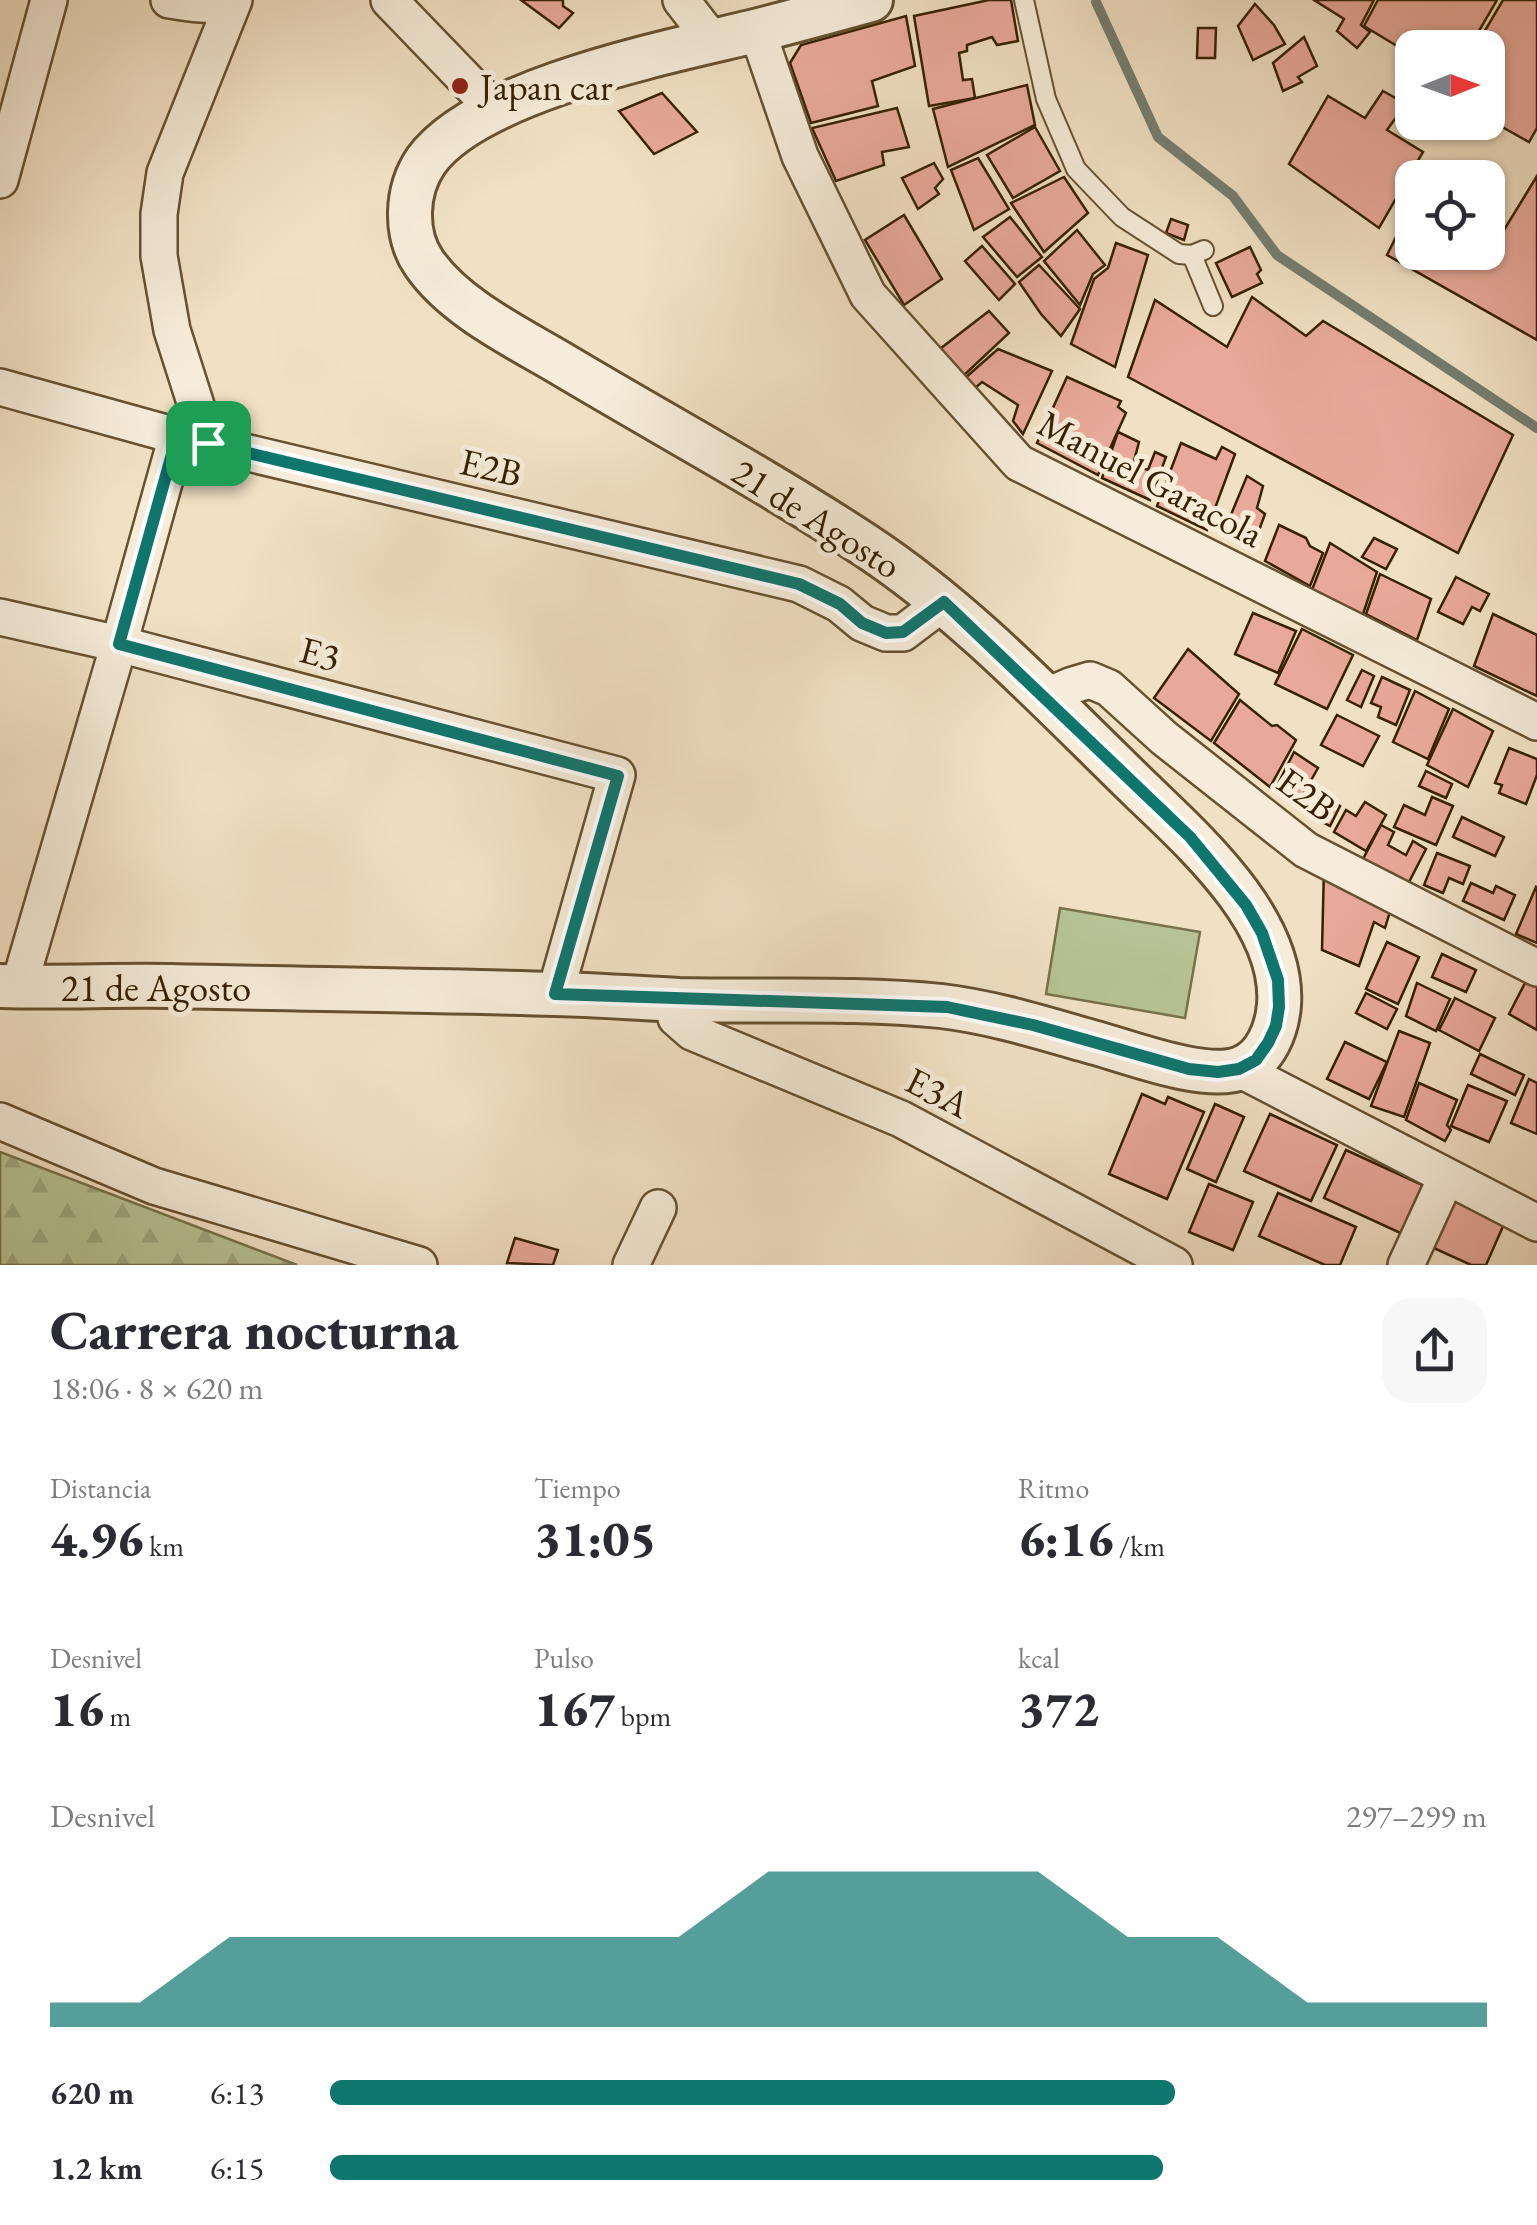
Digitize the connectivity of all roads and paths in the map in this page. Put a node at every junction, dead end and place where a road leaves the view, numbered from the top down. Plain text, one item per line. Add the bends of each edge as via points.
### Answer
1 (49, 0) edge
2 (169, 0) edge
3 (234, 0) edge
4 (389, 0) edge
5 (681, 0) edge
6 (871, 0) edge
7 (1024, 0) edge
8 (758, 30) junction
9 (712, 40) junction
10 (495, 110) junction
11 (0, 180) edge
12 (1213, 306) dead end
13 (0, 388) edge
14 (192, 439) junction
15 (944, 602) junction
16 (0, 617) edge
17 (119, 644) junction
18 (1045, 697) junction
19 (1537, 722) edge
20 (1537, 968) edge
21 (9, 986) edge
22 (555, 994) junction
23 (672, 999) junction
24 (1239, 1069) junction
25 (0, 1121) edge
26 (1446, 1178) junction
27 (658, 1208) dead end
28 (1537, 1224) edge
29 (419, 1265) edge
30 (631, 1265) edge
31 (1174, 1265) edge
32 (1406, 1265) edge

1 - 11 street
2 - 3 street
3 - 14 street via 165,173 159,214 159,256
4 - 10 street
5 - 9 street
6 - 8 street, 21 de Agosto
7 - 12 lane via 1046,100 1076,169 1122,216 1180,254 1198,253
8 - 9 street, 21 de Agosto
8 - 19 street, Manuel Garacola via 800,156 868,295 1018,463
9 - 10 street, 21 de Agosto via 616,65
10 - 15 street, 21 de Agosto via 440,146 417,179 410,222 426,266 488,320 775,488
13 - 14 street, E2B
14 - 15 street, E2B via 799,584 886,633 903,632
14 - 17 street
15 - 18 street, 21 de Agosto
16 - 17 street, E3
17 - 21 street
17 - 22 street, E3 via 618,776
18 - 20 street, E2B via 1090,680 1110,688 1306,850
18 - 24 street, 21 de Agosto via 1190,837 1262,933 1278,980 1276,1026 1256,1060
21 - 22 street, 21 de Agosto
22 - 23 street, 21 de Agosto
23 - 24 street, 21 de Agosto via 947,1007 1189,1069
23 - 31 street, E3A via 676,1018 692,1032 901,1119
24 - 26 street
25 - 29 street via 154,1186
26 - 28 street
26 - 32 street
27 - 30 street

